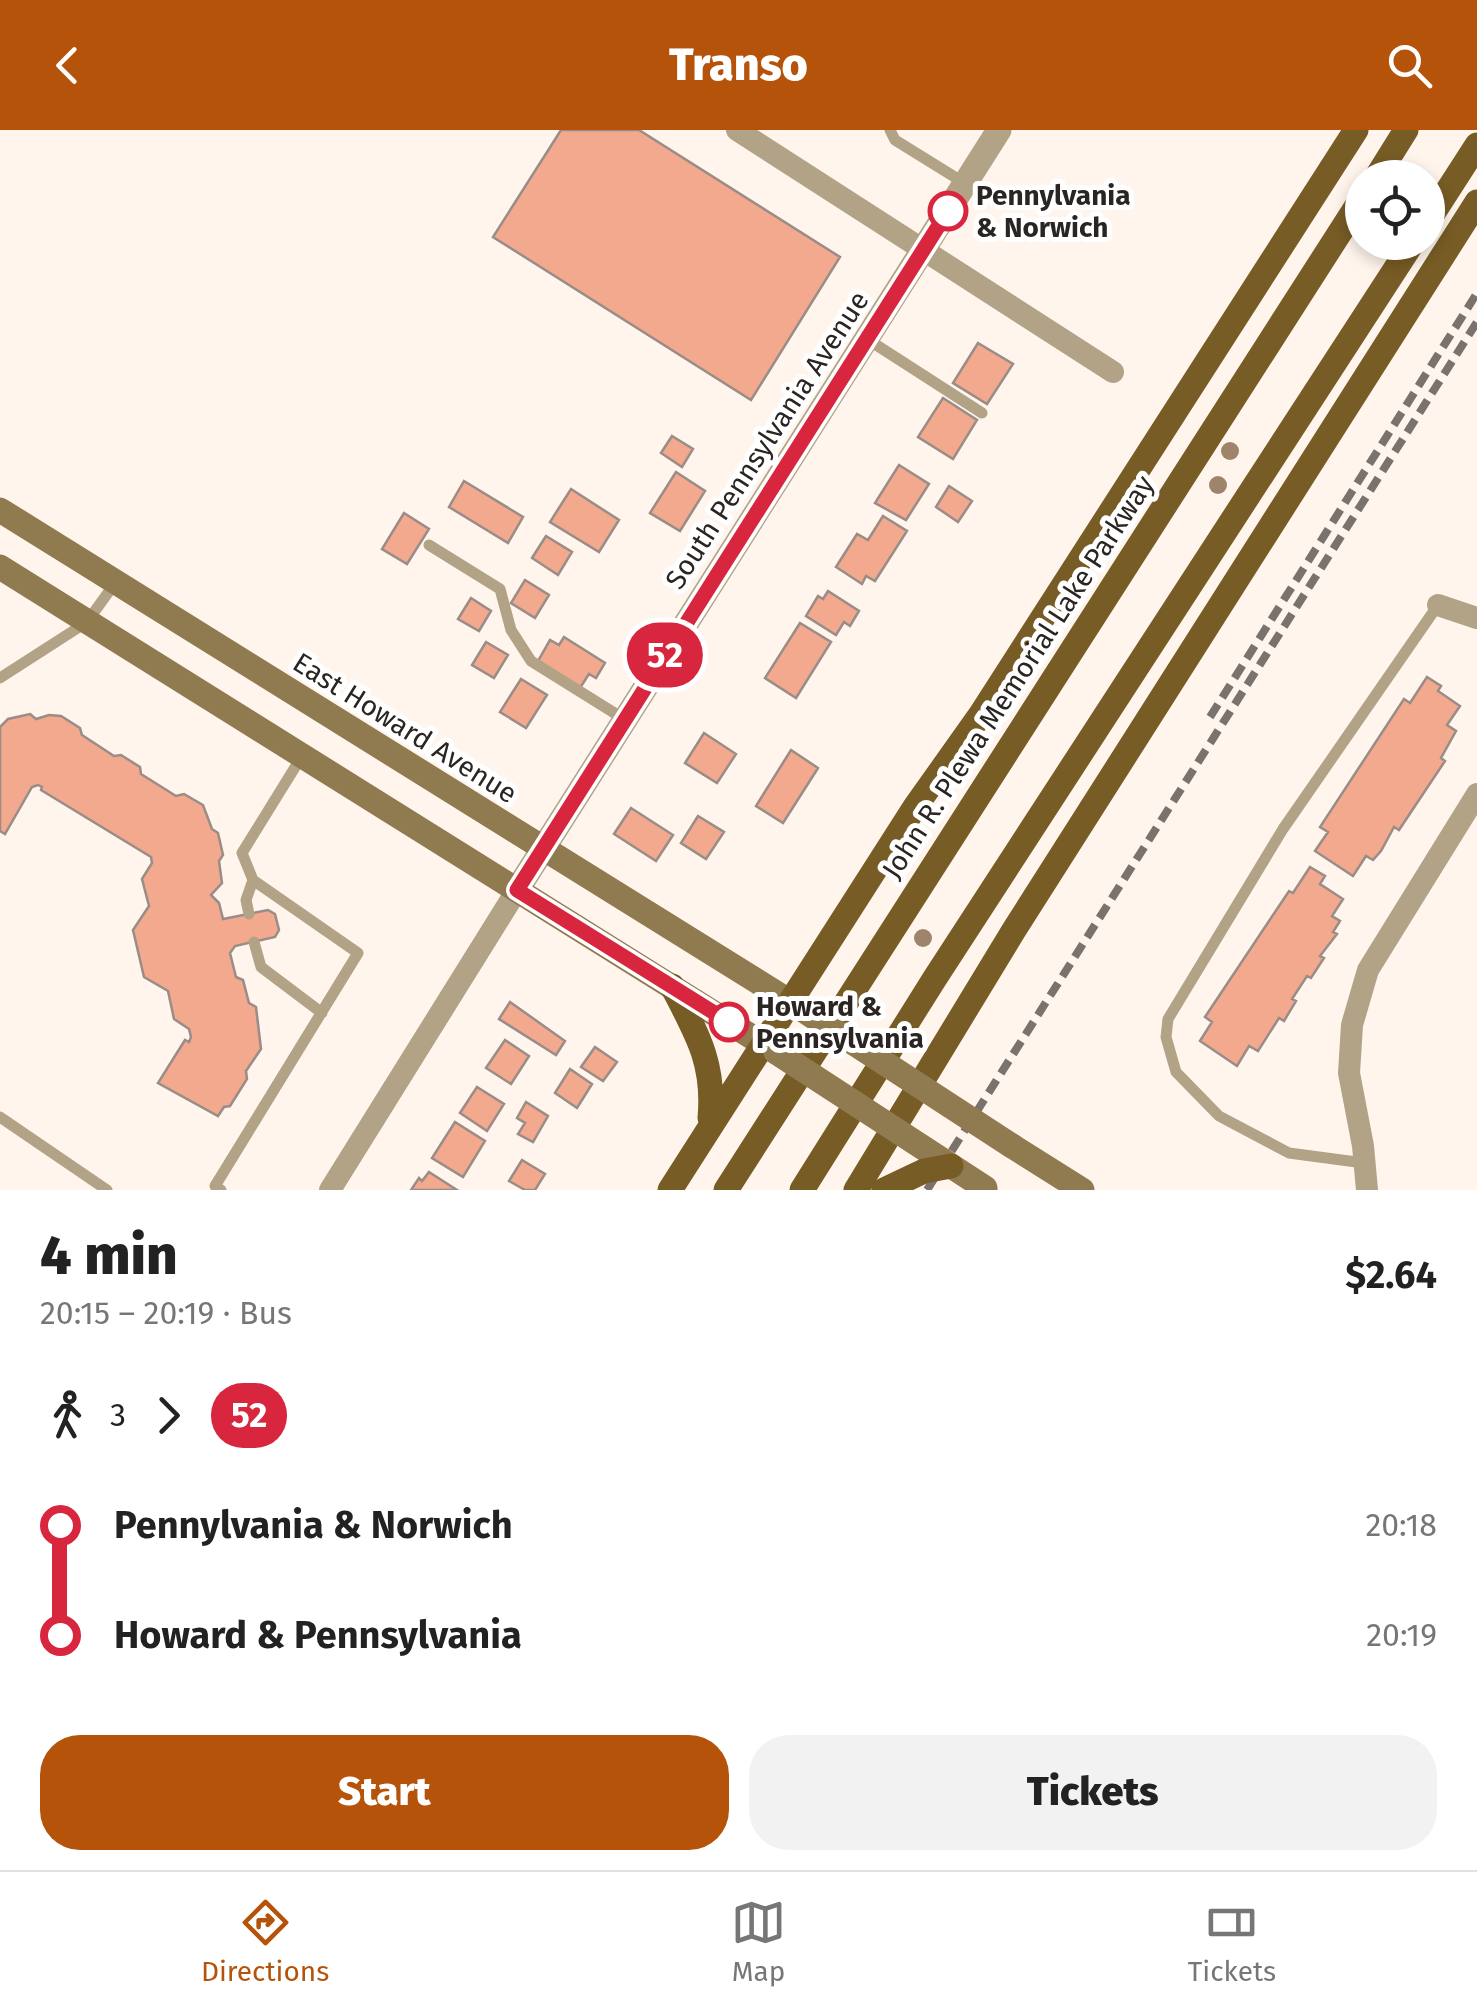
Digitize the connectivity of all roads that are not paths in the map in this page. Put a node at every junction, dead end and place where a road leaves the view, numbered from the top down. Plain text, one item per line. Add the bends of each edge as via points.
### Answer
1 (890, 130) edge
2 (1000, 130) edge
3 (1356, 130) edge
4 (1406, 130) edge
5 (753, 134) edge
6 (1477, 145) edge
7 (1387, 160) edge
8 (966, 184) junction
9 (1445, 195) edge
10 (1477, 202) edge
11 (1345, 225) edge
12 (925, 249) junction
13 (1402, 260) edge
14 (867, 339) junction
15 (1113, 372) dead end
16 (982, 413) dead end
17 (0, 510) edge
18 (430, 545) dead end
19 (0, 567) edge
20 (115, 583) junction
21 (1438, 605) joint
22 (1477, 618) edge
23 (88, 622) junction
24 (0, 678) edge
25 (624, 719) junction
26 (302, 756) junction
27 (1477, 794) edge
28 (543, 849) junction
29 (252, 880) junction
30 (517, 890) junction
31 (248, 914) dead end
32 (254, 942) dead end
33 (672, 986) junction
34 (795, 1005) junction
35 (322, 1013) junction
36 (769, 1048) junction
37 (920, 1085) junction
38 (0, 1117) edge
39 (710, 1125) junction
40 (894, 1128) junction
41 (1365, 1163) junction
42 (952, 1166) junction
43 (216, 1189) edge
44 (987, 1189) edge
45 (107, 1190) edge
46 (330, 1190) edge
47 (670, 1190) edge
48 (726, 1190) edge
49 (802, 1190) edge
50 (856, 1190) edge
51 (884, 1190) edge
52 (1082, 1190) edge
53 (1367, 1190) edge

1 - 8 lane via 895,140
2 - 8 street, South Pennsylvania Avenue
3 - 34 main road via 916,806
4 - 7 main road
5 - 12 street
6 - 9 main road
8 - 12 street, South Pennsylvania Avenue
10 - 37 main road
11 - 48 main road, John R. Plewa Memorial Lake Parkway
12 - 14 street, South Pennsylvania Avenue
12 - 15 street
13 - 49 main road
14 - 16 lane
14 - 25 street, South Pennsylvania Avenue
17 - 20 main road, East Howard Avenue
18 - 25 lane via 500,589 512,630 532,662
19 - 23 main road
20 - 23 lane
20 - 28 main road, East Howard Avenue
21 - 22 street
21 - 41 lane via 1283,829 1168,1019 1176,1072 1219,1116 1289,1153
23 - 24 lane
23 - 26 main road
25 - 28 street, South Pennsylvania Avenue
26 - 29 lane via 242,852
26 - 30 main road
27 - 41 street via 1358,996 1349,1073
28 - 30 street, South Pennsylvania Avenue
28 - 34 main road, East Howard Avenue
29 - 31 lane
29 - 35 lane via 358,953
30 - 33 main road
30 - 46 street, South Pennsylvania Avenue
32 - 35 lane via 260,967
33 - 36 main road
33 - 39 main road via 709,1065
34 - 36 main road
34 - 37 main road, East Howard Avenue, bridge
35 - 43 lane
36 - 39 main road
36 - 40 main road, bridge
37 - 40 main road
37 - 52 main road, East Howard Avenue, bridge
38 - 45 lane
39 - 47 main road
40 - 42 main road, bridge
40 - 50 main road
41 - 53 street
42 - 44 main road, bridge
42 - 51 main road, bridge

